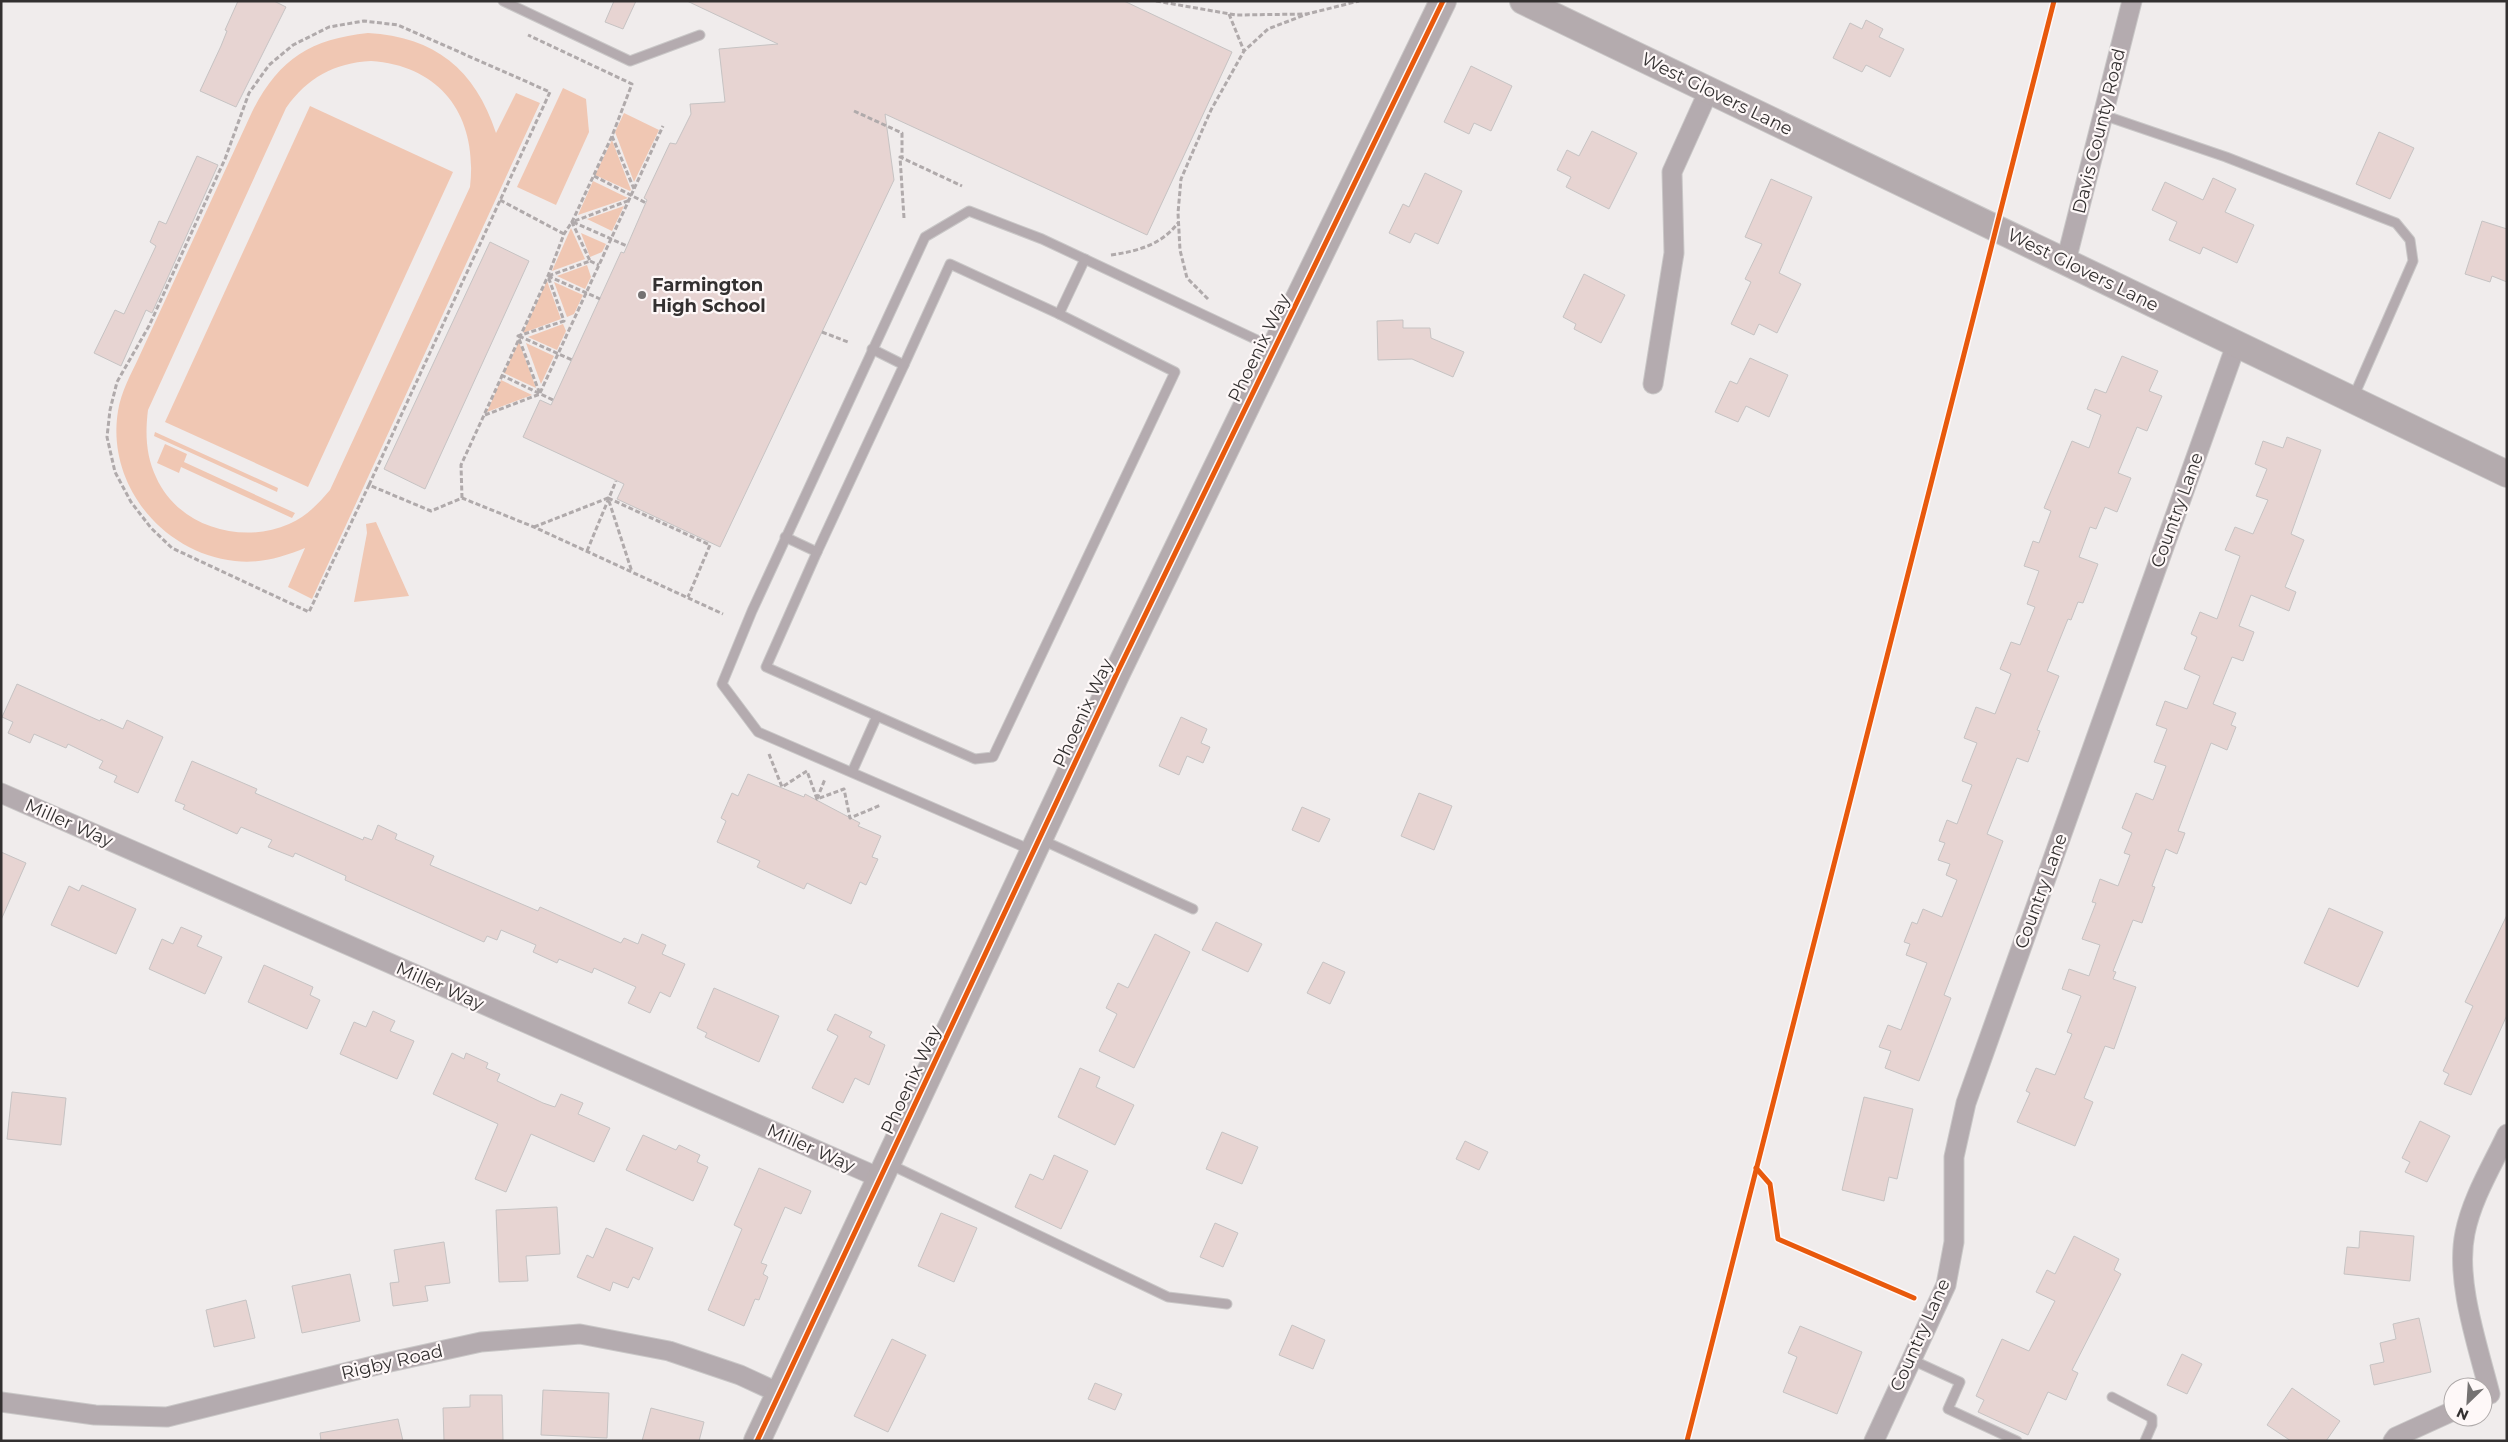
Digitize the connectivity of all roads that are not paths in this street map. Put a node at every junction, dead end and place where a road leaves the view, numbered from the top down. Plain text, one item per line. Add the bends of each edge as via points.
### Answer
1 (503, 1) edge
2 (1443, 1) edge
3 (1523, 1) edge
4 (2132, 1) edge
5 (700, 35) dead end
6 (1709, 90) junction
7 (2103, 115) junction
8 (1085, 259) junction
9 (2066, 261) junction
10 (1059, 314) junction
11 (2236, 345) junction
12 (1274, 349) junction
13 (872, 350) junction
14 (904, 365) junction
15 (1652, 384) dead end
16 (2352, 402) junction
17 (2507, 474) edge
18 (785, 538) junction
19 (818, 552) junction
20 (876, 716) junction
21 (852, 772) junction
22 (1, 794) edge
23 (1036, 845) junction
24 (1193, 909) dead end
25 (2507, 1134) edge
26 (883, 1171) junction
27 (1227, 1304) dead end
28 (1910, 1359) junction
29 (2489, 1377) edge
30 (779, 1393) junction
31 (2112, 1397) dead end
32 (1, 1402) edge
33 (2443, 1416) edge
34 (757, 1441) edge
35 (1874, 1441) edge
36 (2017, 1441) edge
37 (2145, 1441) edge
38 (2393, 1441) edge

1 - 5 lane via 630,61
2 - 12 street, Phoenix Way
3 - 6 street, West Glovers Lane
4 - 7 street, Davis County Road
6 - 9 street, West Glovers Lane
6 - 15 street via 1672,172 1674,253
7 - 9 street, Davis County Road
7 - 16 lane via 2226,157 2396,223 2410,240 2413,261
8 - 10 lane
8 - 12 lane
8 - 13 lane via 969,211 924,237
9 - 11 street, West Glovers Lane
10 - 14 lane via 950,264
10 - 20 lane via 1175,372 993,757 975,758
11 - 16 street, West Glovers Lane
11 - 28 street, Country Lane via 1966,1103 1954,1157 1954,1242 1946,1285
12 - 23 street, Phoenix Way
13 - 14 lane
13 - 18 lane
14 - 19 lane
16 - 17 street, West Glovers Lane
18 - 19 lane
18 - 21 lane via 722,684 758,732
19 - 20 lane via 766,667
20 - 21 lane
21 - 23 lane
22 - 26 street, Miller Way
23 - 24 lane
23 - 26 street, Phoenix Way
25 - 29 street via 2470,1217 2463,1248 2463,1278
26 - 27 lane via 1168,1297
26 - 30 street, Phoenix Way
28 - 35 street, Country Lane
28 - 36 lane via 1960,1382 1948,1408
30 - 32 street, Rigby Road via 740,1374 669,1351 580,1334 481,1342 167,1417 96,1415
30 - 34 street, Phoenix Way
31 - 37 lane via 2152,1418
33 - 38 street

